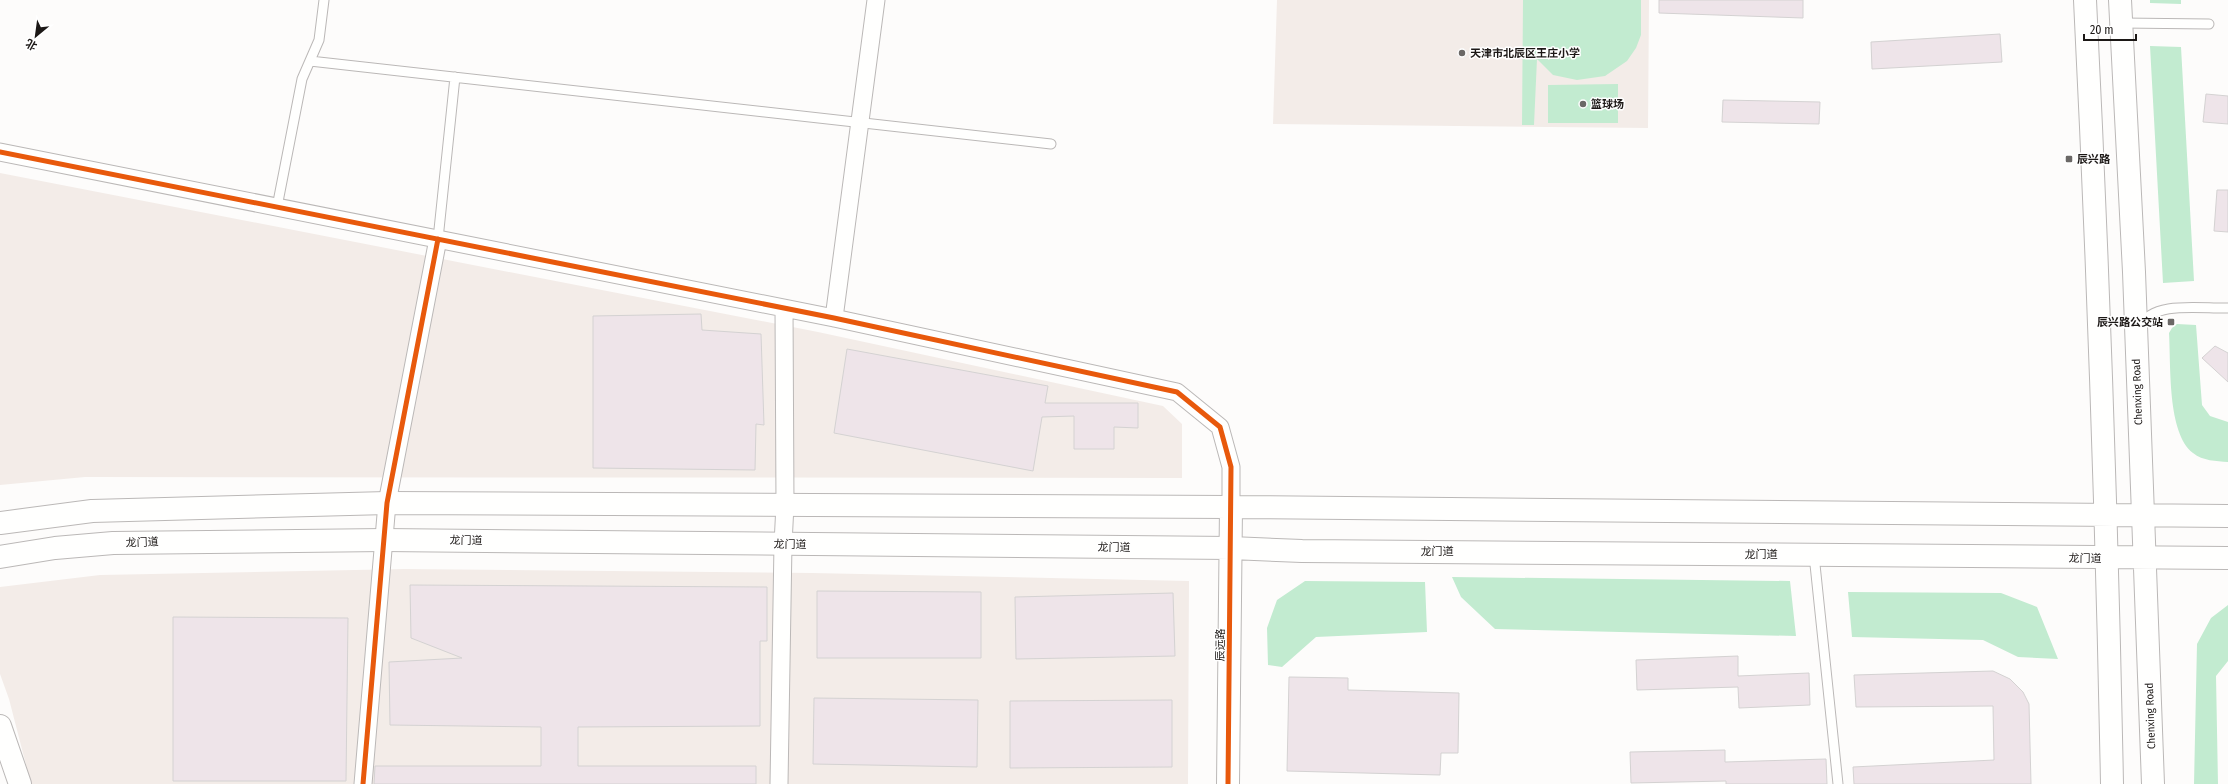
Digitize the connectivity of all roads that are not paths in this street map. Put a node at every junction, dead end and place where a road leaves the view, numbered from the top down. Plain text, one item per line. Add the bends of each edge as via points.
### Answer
1 (324, 0) edge
2 (876, 0) edge
3 (2085, 0) edge
4 (2120, 0) edge
5 (2122, 22) junction
6 (2209, 24) dead end
7 (310, 60) junction
8 (455, 77) junction
9 (860, 122) junction
10 (1051, 144) dead end
11 (0, 152) edge
12 (277, 207) junction
13 (438, 240) junction
14 (784, 308) junction
15 (2228, 308) edge
16 (834, 318) junction
17 (2135, 340) junction
18 (387, 504) junction
19 (785, 505) junction
20 (1231, 507) junction
21 (2106, 515) junction
22 (2142, 516) junction
23 (2228, 516) edge
24 (0, 523) edge
25 (384, 540) junction
26 (782, 544) junction
27 (1231, 548) junction
28 (1814, 554) junction
29 (0, 557) edge
30 (2108, 558) junction
31 (2143, 558) junction
32 (2228, 558) edge
33 (0, 726) edge
34 (20, 784) edge
35 (363, 784) edge
36 (779, 784) edge
37 (1228, 784) edge
38 (1838, 784) edge
39 (2112, 784) edge
40 (2153, 784) edge

1 - 7 lane via 319,40
2 - 9 street
3 - 21 main road via 2099,272
4 - 5 main road, Chenxing Road
5 - 6 lane
5 - 17 main road, Chenxing Road
7 - 8 lane
7 - 12 lane via 302,79
8 - 9 lane
8 - 13 lane
9 - 10 lane
9 - 16 street
11 - 12 street
12 - 13 street
13 - 14 street
13 - 18 street
14 - 16 street
14 - 19 street
15 - 17 lane via 2164,309 2143,321
16 - 20 street via 1177,392 1220,427 1231,467
17 - 22 main road, Chenxing Road
18 - 19 main road
18 - 24 main road via 92,511
18 - 25 street
19 - 20 main road
19 - 26 street
20 - 21 main road
20 - 27 main road, 辰远路
21 - 22 main road
21 - 30 main road
22 - 23 main road
22 - 31 main road, Chenxing Road
25 - 26 main road, 龙门道
25 - 29 main road, 龙门道 via 113,543 55,548
25 - 35 street
26 - 27 main road, 龙门道
26 - 36 street
27 - 28 main road, 龙门道 via 1302,551
27 - 37 main road, 辰远路
28 - 30 main road, 龙门道
28 - 38 lane
30 - 31 main road, 龙门道
30 - 39 main road
31 - 32 main road, 龙门道
31 - 40 main road, Chenxing Road
33 - 34 main road

